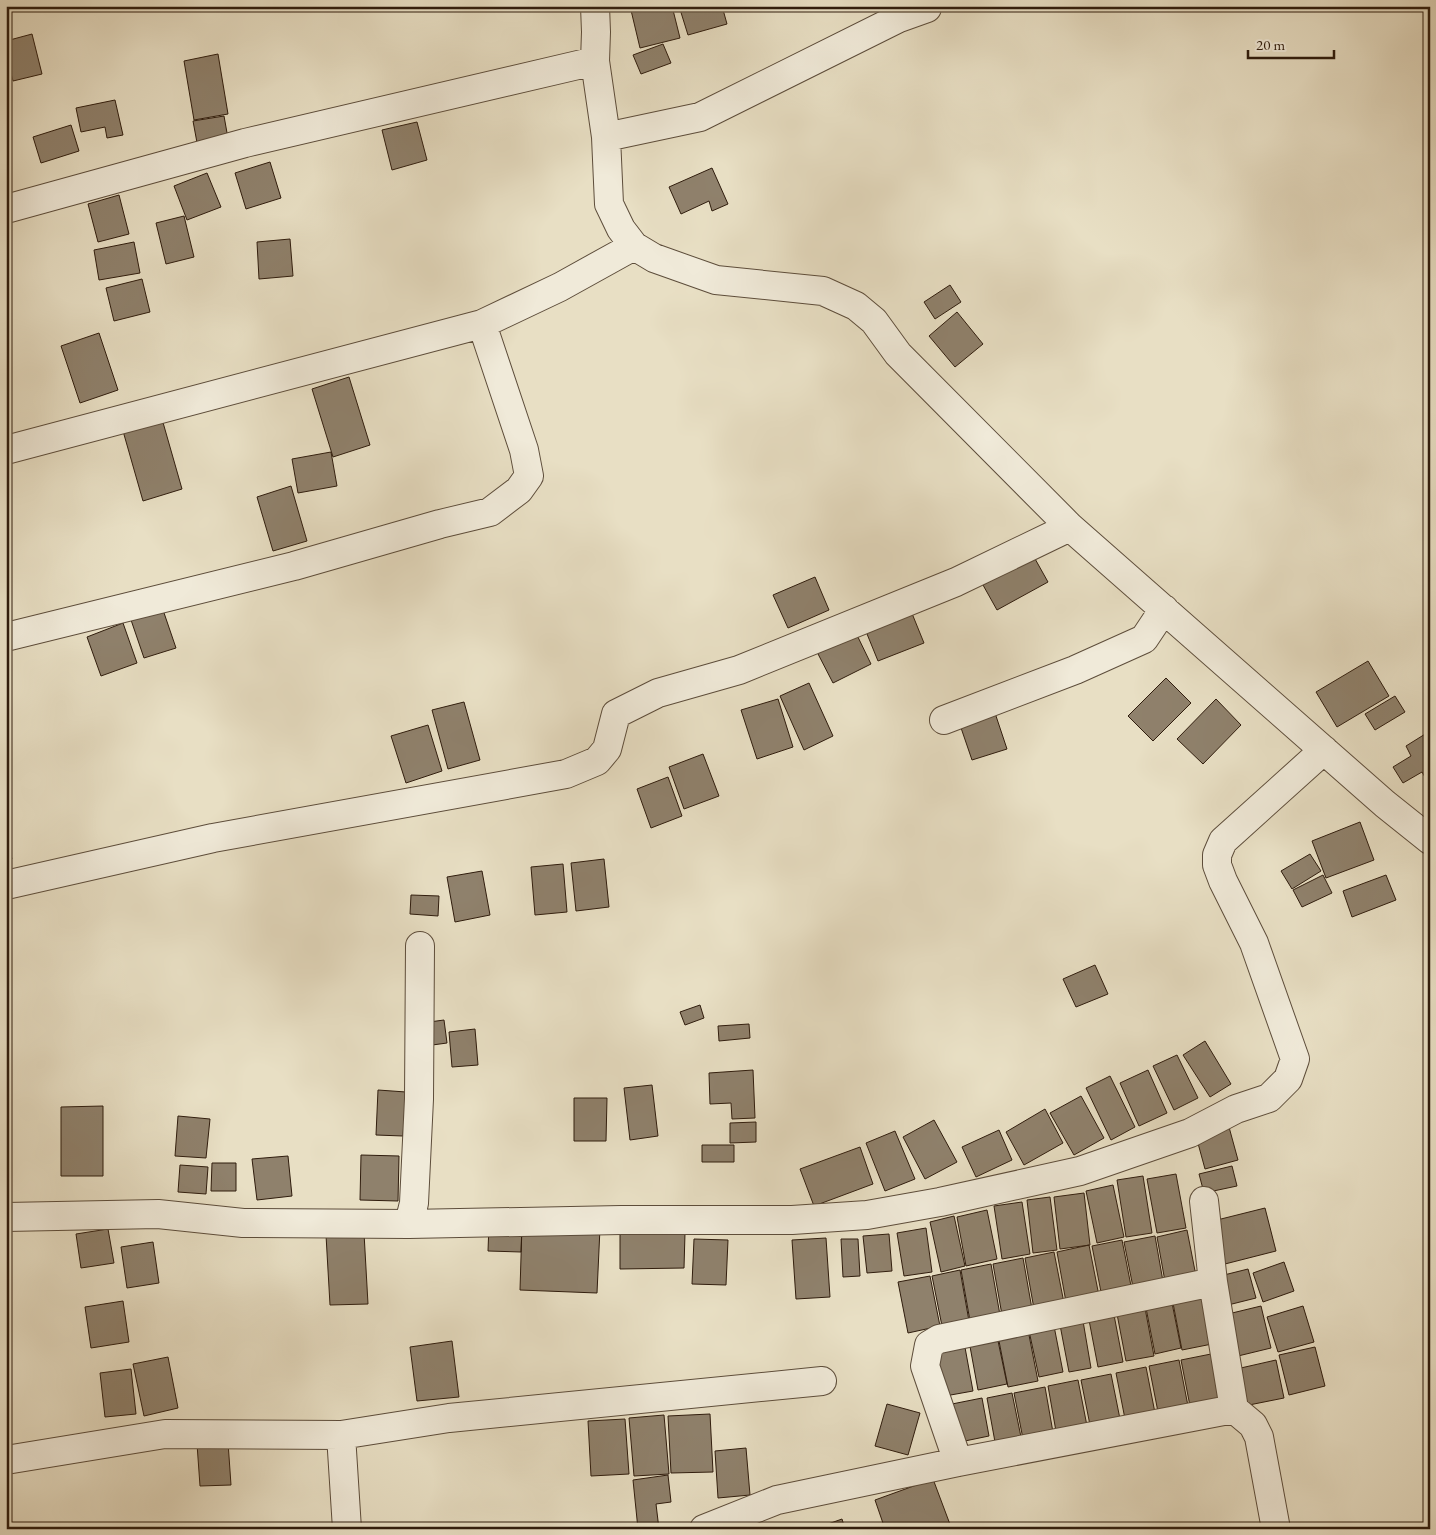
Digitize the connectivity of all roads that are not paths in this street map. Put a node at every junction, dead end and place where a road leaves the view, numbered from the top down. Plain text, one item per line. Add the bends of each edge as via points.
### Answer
1 (595, 6) edge
2 (928, 8) dead end
3 (595, 61) junction
4 (606, 137) junction
5 (6, 209) edge
6 (634, 246) junction
7 (482, 324) junction
8 (6, 450) edge
9 (1070, 526) junction
10 (1164, 609) junction
11 (6, 637) edge
12 (944, 720) dead end
13 (1324, 750) junction
14 (1430, 840) edge
15 (6, 885) edge
16 (420, 946) dead end
17 (1204, 1201) dead end
18 (6, 1217) edge
19 (409, 1224) junction
20 (1213, 1282) junction
21 (822, 1381) dead end
22 (1234, 1409) junction
23 (340, 1435) junction
24 (6, 1460) edge
25 (958, 1462) junction
26 (348, 1529) edge
27 (704, 1529) edge
28 (1276, 1529) edge

1 - 3 street
2 - 4 street via 891,22 700,117
3 - 4 street
3 - 5 street via 245,143
4 - 6 street via 609,204
6 - 7 street via 560,287
6 - 9 street via 654,258 716,280 823,291 856,306 874,321 898,354
7 - 8 street
7 - 11 street via 524,450 529,476 519,490 490,512 294,566
9 - 10 street
9 - 15 street via 956,582 739,670 658,693 636,703 616,714 608,749 597,760 566,774 213,838
10 - 12 street via 1144,640
10 - 13 street
13 - 14 street
13 - 19 street via 1223,841 1217,855 1222,881 1254,943 1294,1059 1288,1078 1269,1098 1236,1109 1190,1133 1080,1171 867,1215 792,1220
16 - 19 street via 420,1099 414,1203
17 - 20 street
18 - 19 street via 158,1214 243,1222
20 - 22 street
20 - 25 street via 939,1340 929,1345 925,1366
21 - 23 street via 449,1418
22 - 25 street
22 - 28 street via 1253,1426 1259,1437
23 - 24 street via 165,1434
23 - 26 street
25 - 27 street via 777,1500

